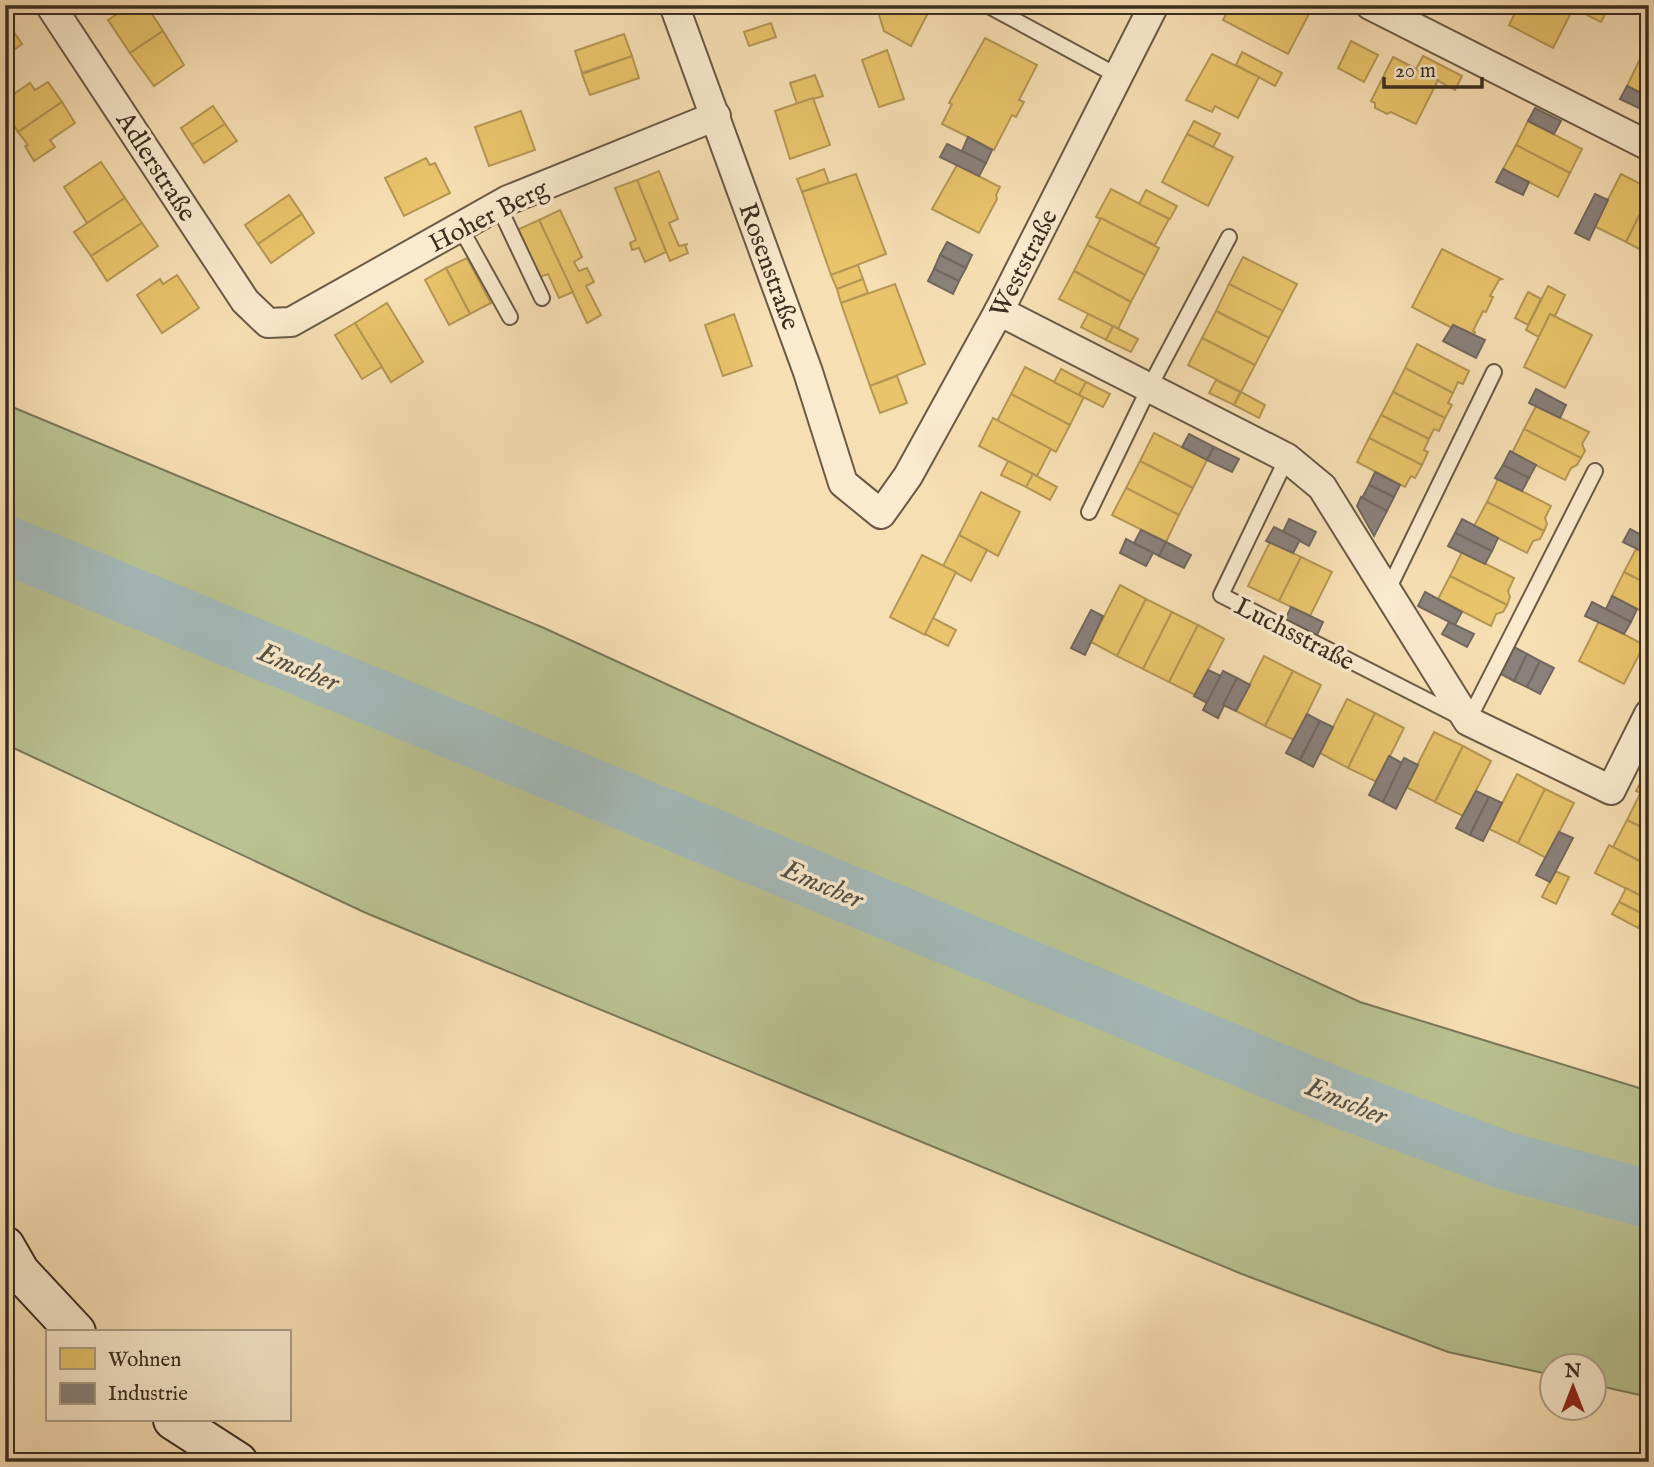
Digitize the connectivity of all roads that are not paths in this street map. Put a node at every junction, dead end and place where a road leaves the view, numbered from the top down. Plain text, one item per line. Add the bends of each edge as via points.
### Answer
1 (50, 5) edge
2 (674, 5) edge
3 (987, 5) edge
4 (1154, 5) edge
5 (1370, 5) edge
6 (1118, 76) junction
7 (716, 116) junction
8 (1649, 146) edge
9 (498, 205) junction
10 (460, 227) junction
11 (1229, 237) dead end
12 (542, 298) dead end
13 (999, 311) junction
14 (510, 317) dead end
15 (268, 323) joint
16 (1494, 372) dead end
17 (1149, 388) junction
18 (1287, 458) junction
19 (1595, 471) dead end
20 (1089, 512) dead end
21 (881, 514) joint
22 (1386, 594) junction
23 (1649, 714) edge
24 (1468, 721) junction
25 (5, 1246) edge
26 (74, 1330) edge
27 (176, 1422) edge
28 (238, 1462) edge

1 - 15 street, Adlerstraße via 245,301
2 - 7 street, Rosenstraße
3 - 6 lane
4 - 6 street, Weststraße
5 - 8 street
6 - 13 street, Weststraße
7 - 9 street, Hoher Berg
7 - 21 street, Rosenstraße via 843,483
9 - 10 street, Hoher Berg
9 - 12 lane
10 - 14 lane
10 - 15 street, Hoher Berg via 291,322
11 - 17 lane
13 - 17 street
13 - 21 street, Weststraße via 908,476
16 - 22 lane
17 - 18 street
17 - 20 lane
18 - 22 street via 1322,487
18 - 24 lane, Luchsstraße via 1221,595
19 - 24 lane
22 - 24 street
23 - 24 street, Luchsstraße via 1611,790
25 - 26 street via 20,1272
27 - 28 street

